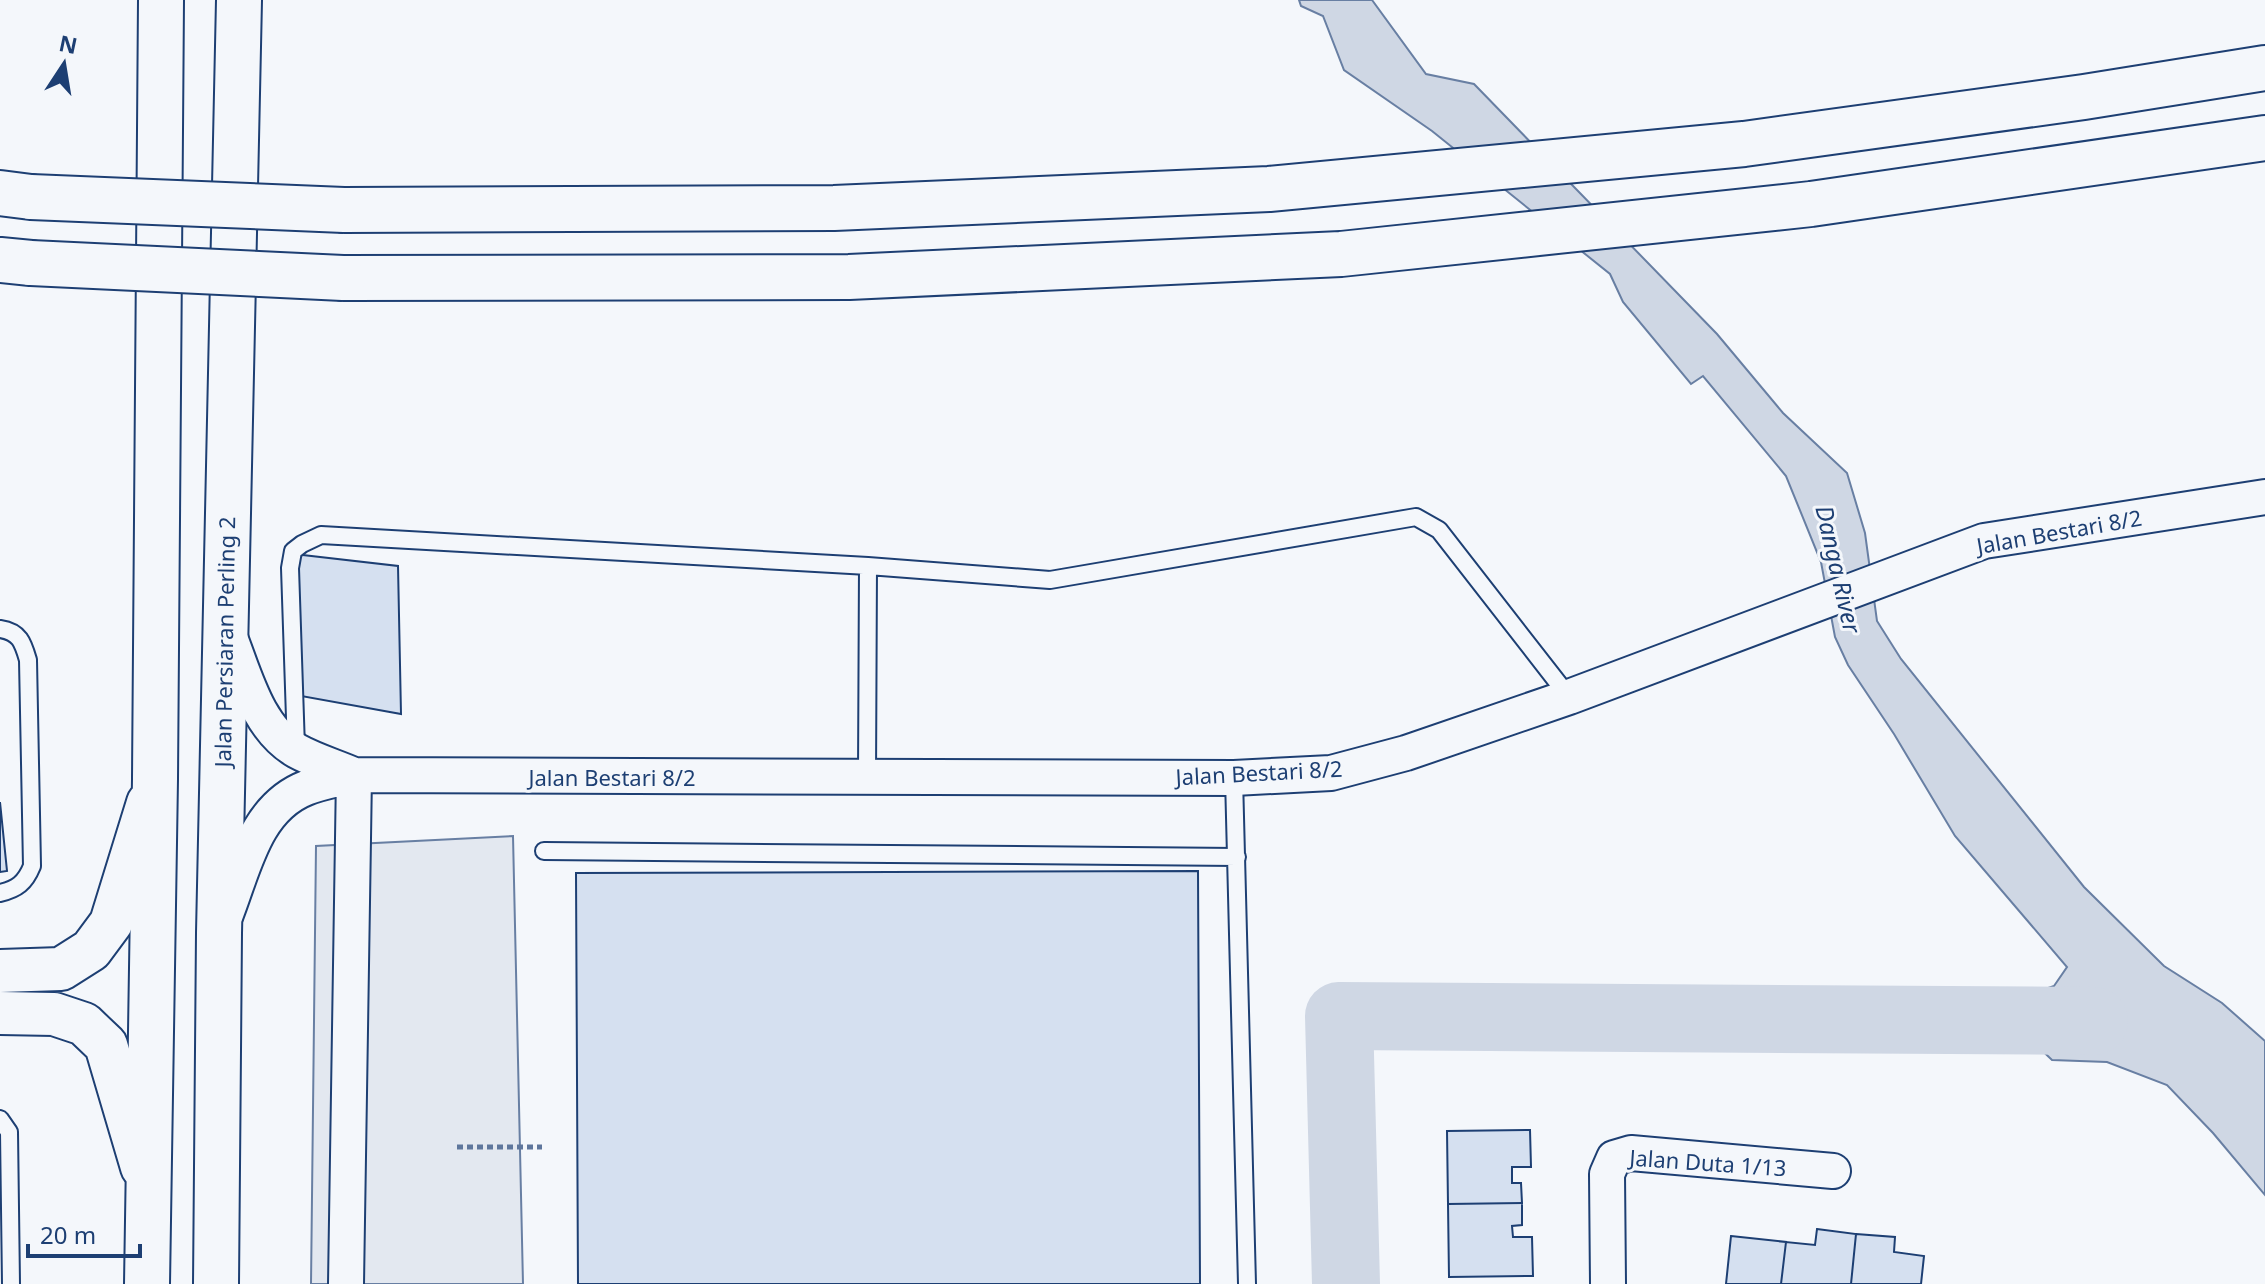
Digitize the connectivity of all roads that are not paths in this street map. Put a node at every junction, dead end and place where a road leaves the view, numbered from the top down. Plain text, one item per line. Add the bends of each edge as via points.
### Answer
1 (161, 0) edge
2 (239, 0) edge
3 (2265, 68) edge
4 (2265, 138) edge
5 (16, 195) edge
6 (15, 261) edge
7 (2265, 497) edge
8 (868, 566) junction
9 (225, 625) junction
10 (0, 629) edge
11 (1569, 697) junction
12 (296, 750) junction
13 (354, 775) junction
14 (867, 777) junction
15 (1234, 778) junction
16 (155, 779) junction
17 (544, 851) dead end
18 (1237, 857) junction
19 (0, 893) edge
20 (219, 933) junction
21 (0, 971) edge
22 (0, 1013) edge
23 (0, 1119) edge
24 (1833, 1171) dead end
25 (148, 1192) junction
26 (11, 1284) edge
27 (147, 1284) edge
28 (216, 1284) edge
29 (346, 1284) edge
30 (1247, 1284) edge
31 (1608, 1284) edge

1 - 16 main road
2 - 9 main road, Jalan Persiaran Perling 2
3 - 5 main road, bridge via 1744,144 1269,189 834,208 344,210
4 - 6 main road, bridge via 1811,204 1341,254 849,277 343,278
7 - 11 street, Jalan Bestari 8/2 via 1984,541
8 - 11 lane via 1050,580 1416,517 1439,530
8 - 12 lane via 321,535 293,551 290,568
8 - 14 lane
9 - 12 street, Jalan Bestari 8/2 via 264,719
9 - 20 main road, Jalan Persiaran Perling 2
10 - 19 lane via 12,630 22,640 28,660 32,866 15,889
11 - 15 street, Jalan Bestari 8/2 via 1331,773
12 - 13 street, Jalan Bestari 8/2
13 - 14 street, Jalan Bestari 8/2
13 - 20 street, Jalan Bestari 8/2 via 306,788 263,821
13 - 29 street
14 - 15 street, Jalan Bestari 8/2
15 - 18 lane
16 - 21 street via 111,923 91,950 61,969
16 - 25 main road
17 - 18 lane
18 - 30 lane
20 - 28 main road, Jalan Persiaran Perling 2
22 - 25 street via 54,1014 84,1024 106,1045
23 - 26 lane via 9,1132
24 - 31 street, Jalan Duta 1/13 via 1642,1153 1614,1158 1607,1174
25 - 27 main road

